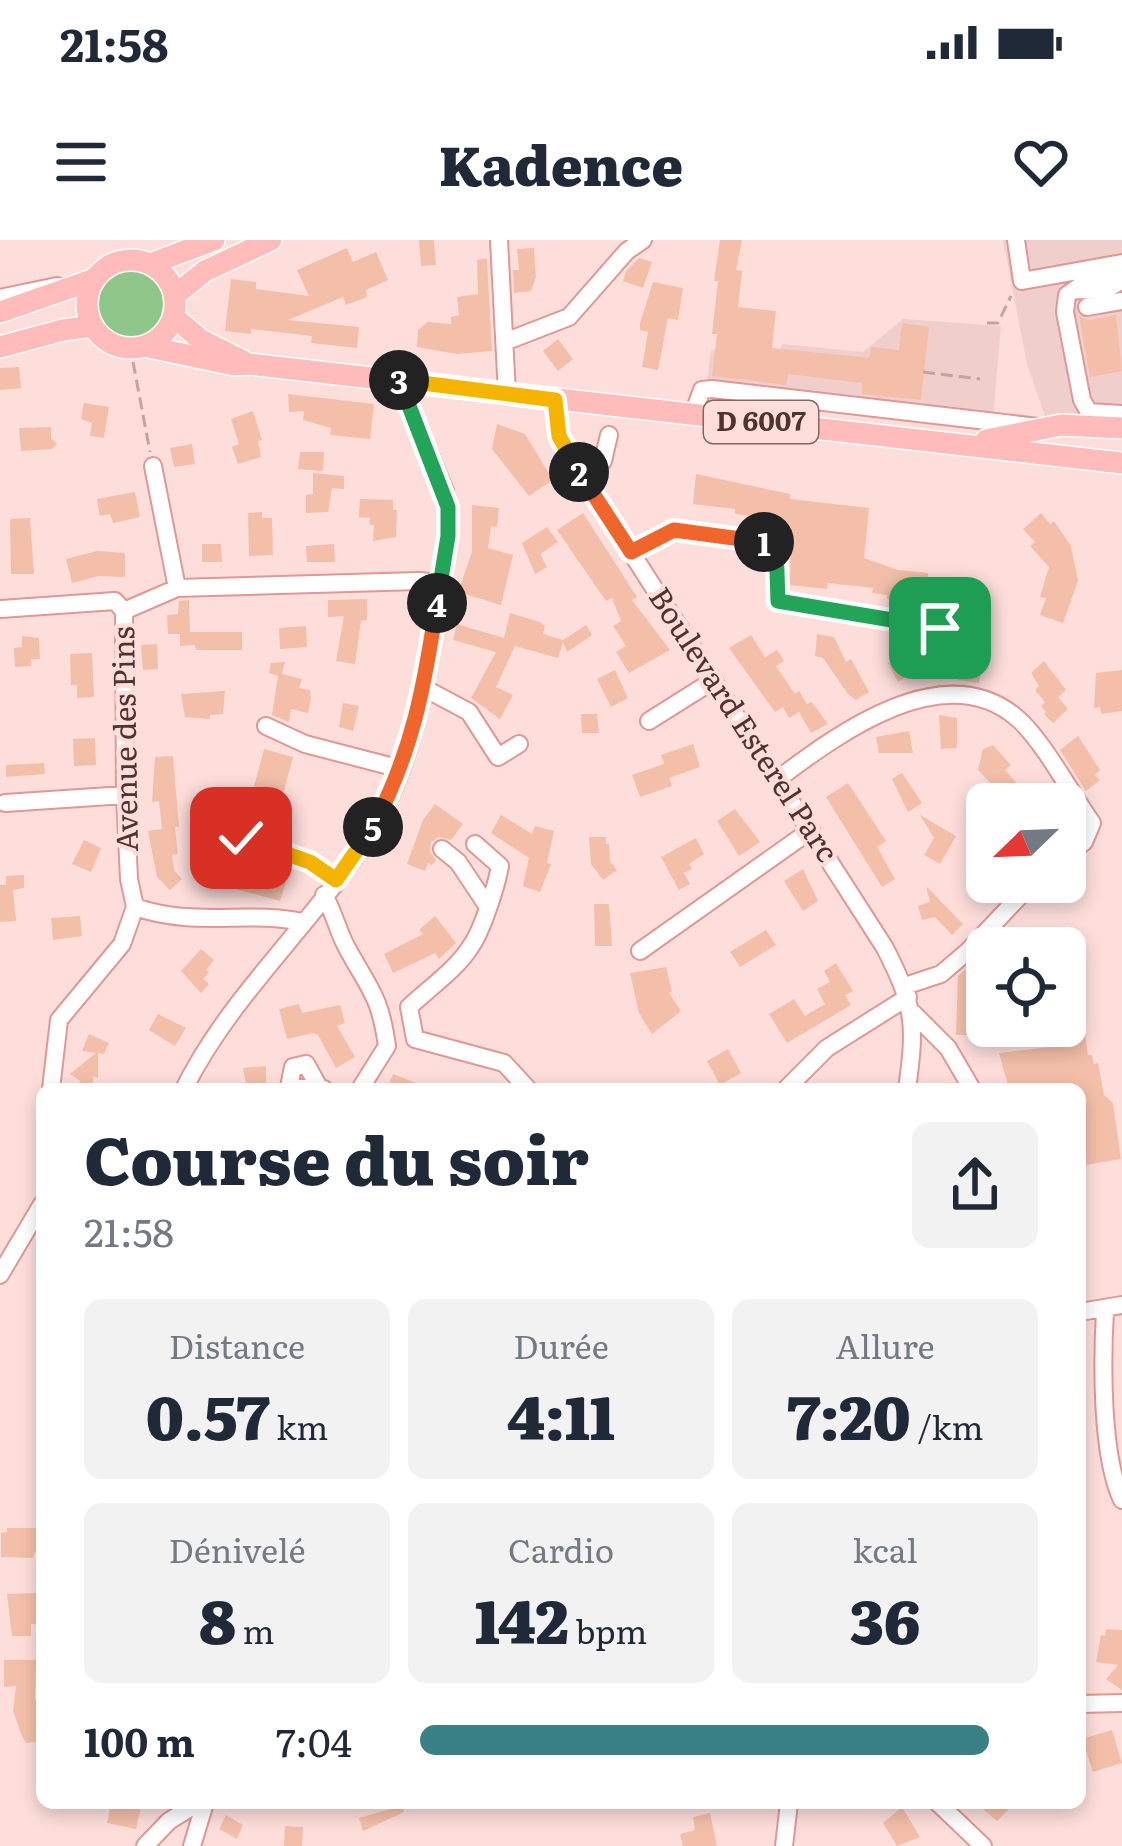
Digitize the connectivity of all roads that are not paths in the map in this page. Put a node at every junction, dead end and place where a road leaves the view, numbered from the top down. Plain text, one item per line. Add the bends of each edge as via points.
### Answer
1 (214, 240) edge
2 (271, 240) edge
3 (499, 240) edge
4 (643, 240) edge
5 (1022, 241) edge
6 (1122, 263) edge
7 (150, 264) junction
8 (1122, 277) edge
9 (94, 279) junction
10 (70, 284) junction
11 (0, 298) edge
12 (1122, 301) edge
13 (174, 306) junction
14 (1087, 307) dead end
15 (0, 312) edge
16 (93, 326) junction
17 (507, 341) junction
18 (0, 347) edge
19 (137, 347) junction
20 (249, 364) junction
21 (399, 380) junction
22 (507, 394) junction
23 (555, 400) junction
24 (692, 414) junction
25 (1122, 414) edge
26 (1044, 428) junction
27 (1122, 428) edge
28 (609, 435) dead end
29 (967, 443) junction
30 (1122, 463) edge
31 (152, 466) road end
32 (584, 481) junction
33 (631, 552) junction
34 (440, 584) junction
35 (177, 588) junction
36 (1, 609) edge
37 (124, 610) junction
38 (940, 628) dead end
39 (714, 680) junction
40 (424, 688) junction
41 (650, 721) dead end
42 (266, 726) dead end
43 (519, 744) dead end
44 (401, 769) junction
45 (778, 779) junction
46 (1064, 783) edge
47 (125, 795) junction
48 (5, 803) dead end
49 (811, 830) junction
50 (241, 838) dead end
51 (475, 844) dead end
52 (442, 849) dead end
53 (336, 880) junction
54 (324, 895) junction
55 (1014, 903) edge
56 (486, 904) junction
57 (135, 907) junction
58 (302, 922) junction
59 (640, 951) dead end
60 (908, 999) junction
61 (381, 1004) junction
62 (410, 1007) junction
63 (416, 1039) junction
64 (387, 1046) junction
65 (52, 1083) edge
66 (187, 1083) edge
67 (364, 1083) edge
68 (522, 1083) edge
69 (792, 1083) edge
70 (908, 1083) edge
71 (968, 1083) edge
72 (36, 1214) edge
73 (0, 1275) edge
74 (1113, 1308) edge
75 (1122, 1325) edge
76 (1122, 1500) edge
77 (1122, 1703) edge
78 (1086, 1704) edge
79 (191, 1809) edge
80 (201, 1809) edge
81 (788, 1809) edge
82 (944, 1809) edge
83 (145, 1846) edge
84 (192, 1846) edge
85 (784, 1846) edge
86 (983, 1846) edge

1 - 7 main road
2 - 13 main road via 205,271
3 - 17 street
4 - 17 street via 569,317
5 - 6 street via 1022,280
7 - 9 main road via 115,262
7 - 13 main road via 163,274
8 - 25 street via 1084,283 1067,296 1065,312 1082,400 1089,412
9 - 10 main road
9 - 16 main road via 87,302
10 - 11 street
10 - 15 main road
12 - 14 street
13 - 19 main road via 167,329
13 - 20 main road, D 6007 via 201,340
16 - 18 main road
16 - 19 main road via 108,342
17 - 22 street
19 - 20 main road, D 6007
20 - 21 main road, D 6007
21 - 22 main road, D 6007
21 - 34 street via 445,490
22 - 23 main road, D 6007
23 - 24 main road, D 6007
23 - 32 street, Boulevard Esterel Parc via 559,436
24 - 26 street via 698,394 712,389
24 - 29 main road, D 6007
26 - 27 main road, D 6007
26 - 29 main road, D 6007
28 - 32 street via 603,461
29 - 30 main road, D 6007
31 - 35 street
32 - 33 street, Boulevard Esterel Parc
33 - 38 street via 674,530 776,543 778,601
33 - 39 street, Boulevard Esterel Parc
34 - 35 street, Avenue des Pins
34 - 40 street
35 - 37 street, Avenue des Pins
36 - 37 street via 116,601
37 - 47 street, Avenue des Pins
39 - 41 street
39 - 45 street, Boulevard Esterel Parc
40 - 43 street via 469,712 498,757
40 - 44 street
42 - 44 street
44 - 53 street via 373,829
45 - 46 street via 911,700 963,692 1021,721
45 - 49 street, Boulevard Esterel Parc
47 - 48 street
47 - 57 street, Avenue des Pins
49 - 59 street
49 - 60 street, Boulevard Esterel Parc via 886,948
50 - 53 street
51 - 56 street via 500,866
52 - 56 street
53 - 54 street
54 - 58 street
54 - 61 street
55 - 60 street
56 - 62 street via 471,947
57 - 58 street via 199,920
57 - 65 street via 122,944 59,1020
58 - 66 street via 205,1046
60 - 69 street via 827,1048
60 - 70 street via 914,1035
60 - 71 street, Boulevard Esterel Parc
61 - 62 street
61 - 64 street
62 - 63 street
63 - 64 street
63 - 68 street via 505,1064
64 - 67 street
72 - 73 street
74 - 75 street
74 - 76 street via 1109,1446
77 - 78 street
79 - 83 street
80 - 84 street
81 - 85 street
82 - 86 street

